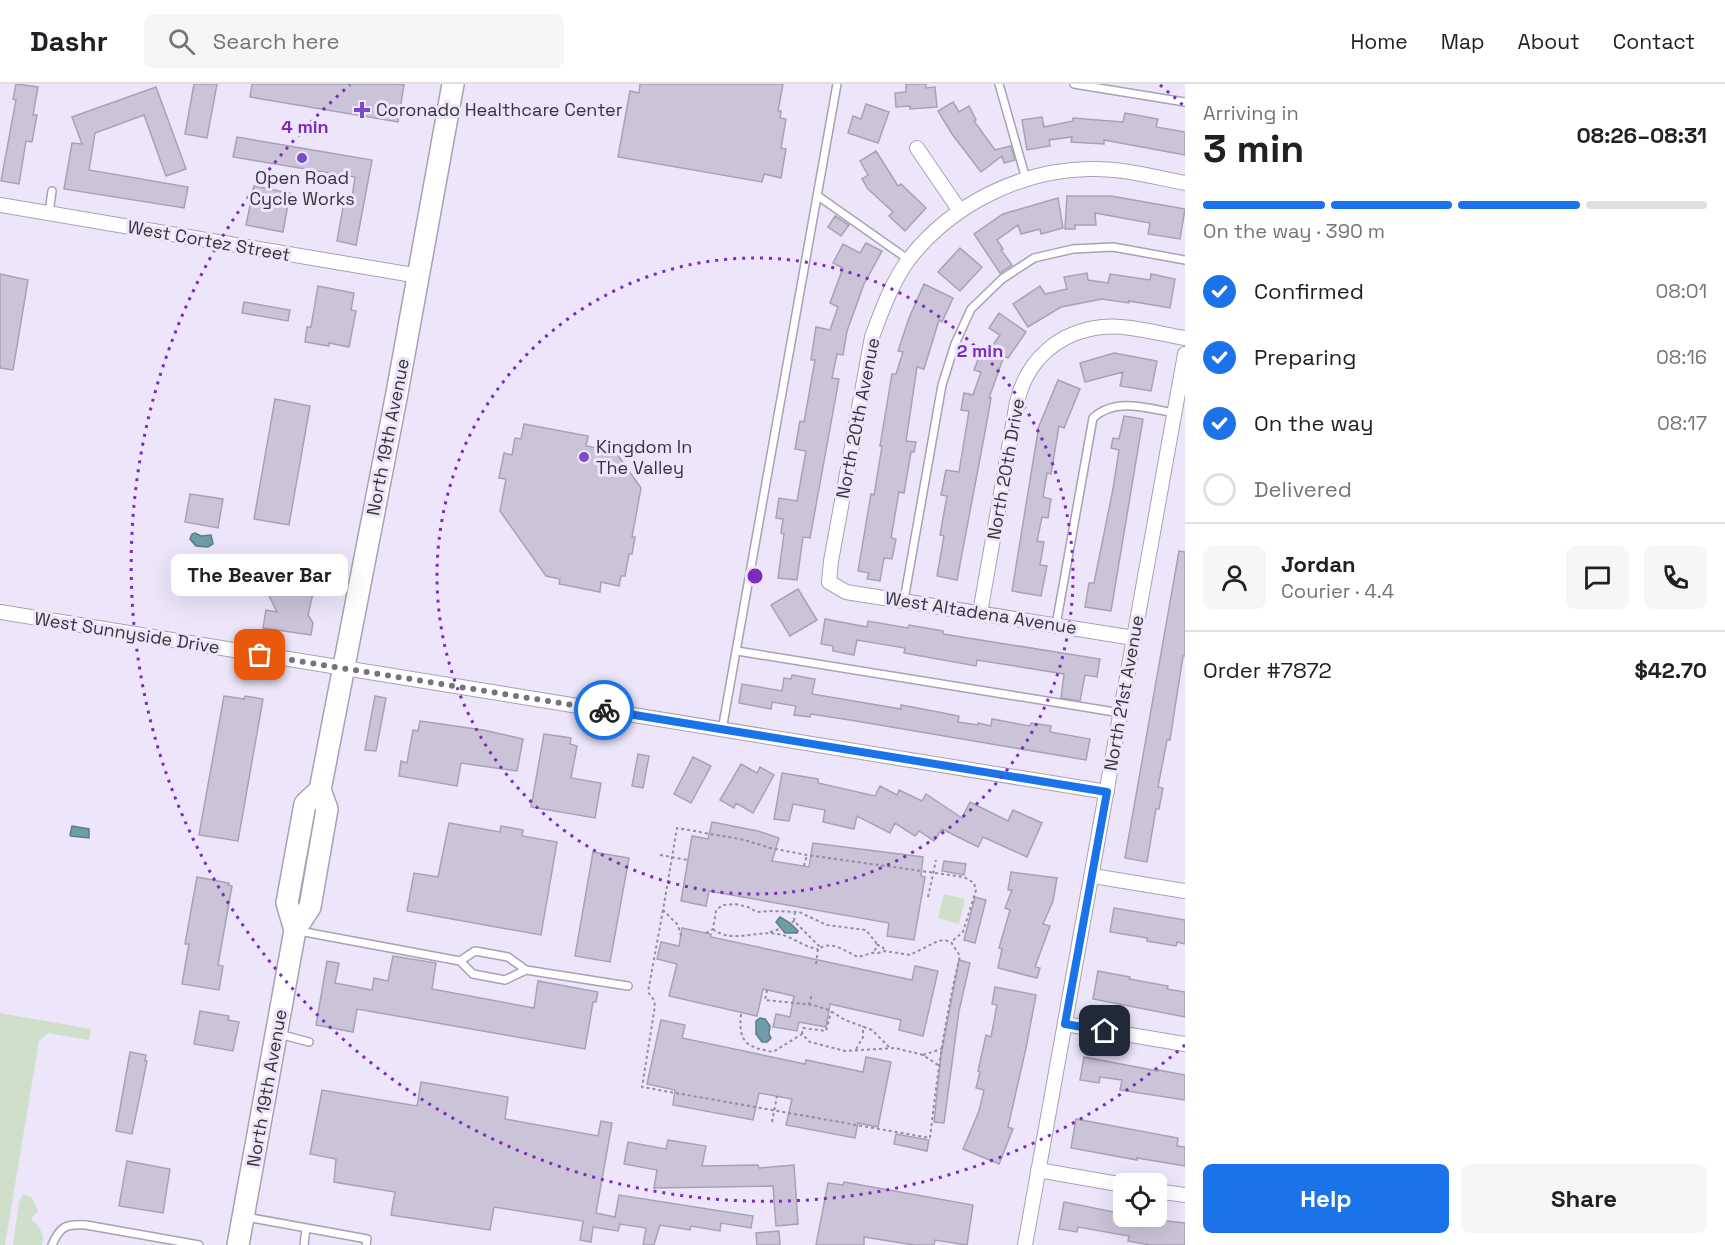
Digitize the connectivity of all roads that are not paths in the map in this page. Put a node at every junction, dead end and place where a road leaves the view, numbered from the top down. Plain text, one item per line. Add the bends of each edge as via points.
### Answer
1 (453, 84) edge
2 (837, 84) edge
3 (999, 84) edge
4 (1074, 84) edge
5 (1185, 102) edge
6 (917, 148) dead end
7 (1026, 179) junction
8 (1185, 183) edge
9 (52, 191) dead end
10 (818, 196) junction
11 (0, 205) edge
12 (960, 211) junction
13 (49, 213) junction
14 (909, 260) junction
15 (1185, 260) edge
16 (418, 276) junction
17 (1185, 338) edge
18 (1185, 354) edge
19 (1174, 413) junction
20 (829, 582) joint
21 (904, 600) junction
22 (0, 612) edge
23 (980, 613) junction
24 (1056, 625) junction
25 (1134, 638) junction
26 (737, 651) junction
27 (343, 668) junction
28 (1121, 713) junction
29 (722, 730) junction
30 (1107, 792) junction
31 (1093, 876) junction
32 (1185, 891) edge
33 (295, 930) junction
34 (460, 961) junction
35 (526, 970) junction
36 (628, 986) dead end
37 (1065, 1024) junction
38 (277, 1033) junction
39 (309, 1042) dead end
40 (1185, 1044) edge
41 (1038, 1170) junction
42 (1113, 1183) edge
43 (1167, 1193) edge
44 (1185, 1196) edge
45 (243, 1217) junction
46 (306, 1228) junction
47 (52, 1245) edge
48 (200, 1245) edge
49 (238, 1245) edge
50 (304, 1245) edge
51 (366, 1245) edge
52 (1025, 1245) edge

1 - 16 main road, North 19th Avenue
2 - 10 lane
3 - 7 lane
4 - 5 lane
6 - 12 street
7 - 8 street, North 20th Avenue via 1092,169
7 - 12 street, North 20th Avenue via 996,190
9 - 13 lane
10 - 14 lane
10 - 26 lane
11 - 13 street, West Cortez Street
12 - 14 street, North 20th Avenue
13 - 16 street, West Cortez Street
14 - 20 street, North 20th Avenue via 884,304 872,337
15 - 21 lane via 1113,247 1073,249 1034,258 1002,279 971,309 942,385
16 - 27 main road, North 19th Avenue
17 - 23 street, North 20th Drive via 1103,327 1061,340 1037,361 1022,384
18 - 19 street, North 21st Avenue
19 - 24 lane via 1123,405 1112,406 1093,418
19 - 25 street, North 21st Avenue
20 - 21 street, West Altadena Avenue via 846,592
21 - 23 street, West Altadena Avenue
22 - 27 street, West Sunnyside Drive
23 - 24 street, West Altadena Avenue
24 - 25 street, West Altadena Avenue
25 - 28 street, North 21st Avenue
26 - 28 lane
26 - 29 lane
27 - 29 street, West Sunnyside Drive
27 - 33 main road, North 19th Avenue via 320,790 305,804 287,903
28 - 30 street, North 21st Avenue
29 - 30 street, West Sunnyside Drive
30 - 31 street, North 21st Avenue
31 - 32 street
31 - 37 street, North 21st Avenue
33 - 34 lane
33 - 38 main road, North 19th Avenue
34 - 35 lane via 475,951 508,957
34 - 35 lane via 473,974 505,980
35 - 36 lane
37 - 40 street
37 - 41 street, North 21st Avenue
38 - 39 lane
38 - 45 main road, North 19th Avenue
41 - 42 street
41 - 52 street, North 21st Avenue
43 - 44 street
45 - 46 lane
45 - 49 main road, North 19th Avenue
46 - 50 lane
46 - 51 lane via 367,1239
47 - 48 lane via 58,1233 72,1224

